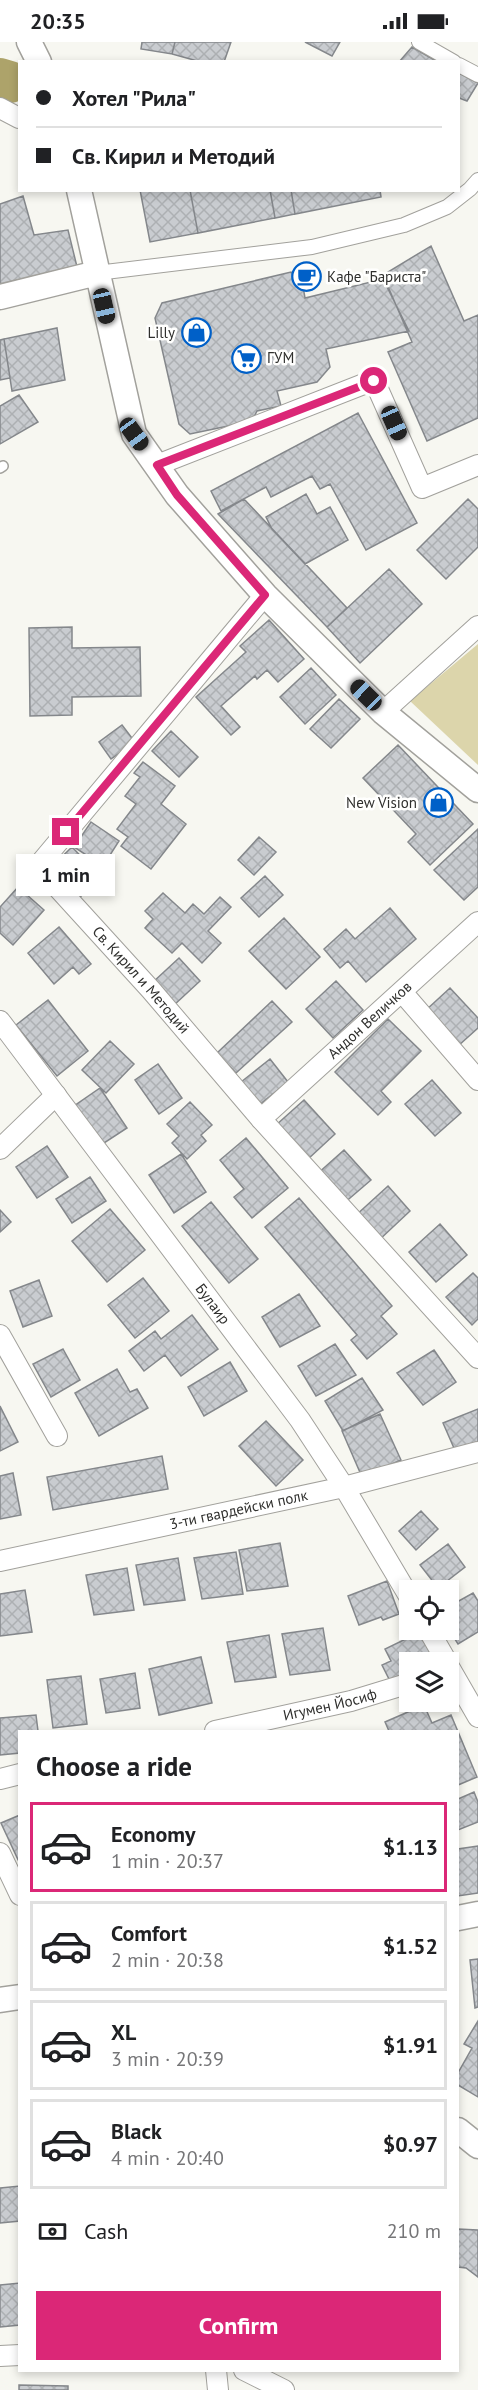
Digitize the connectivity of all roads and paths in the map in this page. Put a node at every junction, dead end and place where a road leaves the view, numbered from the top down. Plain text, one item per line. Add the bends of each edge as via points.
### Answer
1 (29, 42) edge
2 (49, 42) edge
3 (419, 42) edge
4 (38, 60) edge
5 (52, 60) edge
6 (450, 60) edge
7 (460, 66) edge
8 (478, 75) edge
9 (0, 108) edge
10 (18, 117) edge
11 (478, 180) edge
12 (79, 192) edge
13 (97, 273) junction
14 (0, 297) edge
15 (157, 465) junction
16 (478, 465) edge
17 (265, 595) junction
18 (478, 626) edge
19 (383, 712) junction
20 (478, 790) edge
21 (478, 922) edge
22 (402, 993) junction
23 (0, 1021) edge
24 (478, 1080) edge
25 (56, 1095) junction
26 (261, 1119) junction
27 (0, 1149) edge
28 (0, 1335) edge
29 (478, 1358) edge
30 (57, 1436) dead end
31 (478, 1452) edge
32 (344, 1487) junction
33 (0, 1561) edge
34 (399, 1580) edge
35 (459, 1684) edge
36 (399, 1686) edge
37 (478, 1718) edge
38 (220, 1730) edge
39 (18, 1774) edge
40 (0, 1779) edge
41 (0, 1853) edge
42 (18, 1891) edge
43 (478, 1914) edge
44 (459, 1918) edge
45 (18, 1997) edge
46 (0, 2001) edge
47 (459, 2131) edge
48 (478, 2146) edge
49 (18, 2355) edge
50 (0, 2356) edge
51 (216, 2372) edge
52 (248, 2372) edge
53 (219, 2390) edge
54 (284, 2390) edge

1 - 4 street
2 - 5 street
3 - 6 street
7 - 8 street
9 - 10 street
11 - 13 street via 447,207 404,225 312,247
12 - 13 street
13 - 14 street
13 - 15 street via 134,434
15 - 16 street via 374,381 423,488
15 - 17 street via 177,495
17 - 19 street
17 - 26 street, Св. Кирил и Методий via 38,866 152,990
18 - 19 street
19 - 20 street
21 - 22 street, Андон Величков
22 - 24 street
22 - 26 street, Андон Величков
23 - 25 street, Булаир
25 - 27 street
25 - 32 street, Булаир via 257,1361
26 - 29 street, Св. Кирил и Методий
28 - 30 street
31 - 32 street, 3-ти гвардейски полк
32 - 33 street, 3-ти гвардейски полк
32 - 34 street, Булаир
35 - 37 street
36 - 38 street, Игумен Йосиф
39 - 40 street
41 - 42 street
43 - 44 street
45 - 46 street
47 - 48 street
49 - 50 street
51 - 53 street
52 - 54 street

